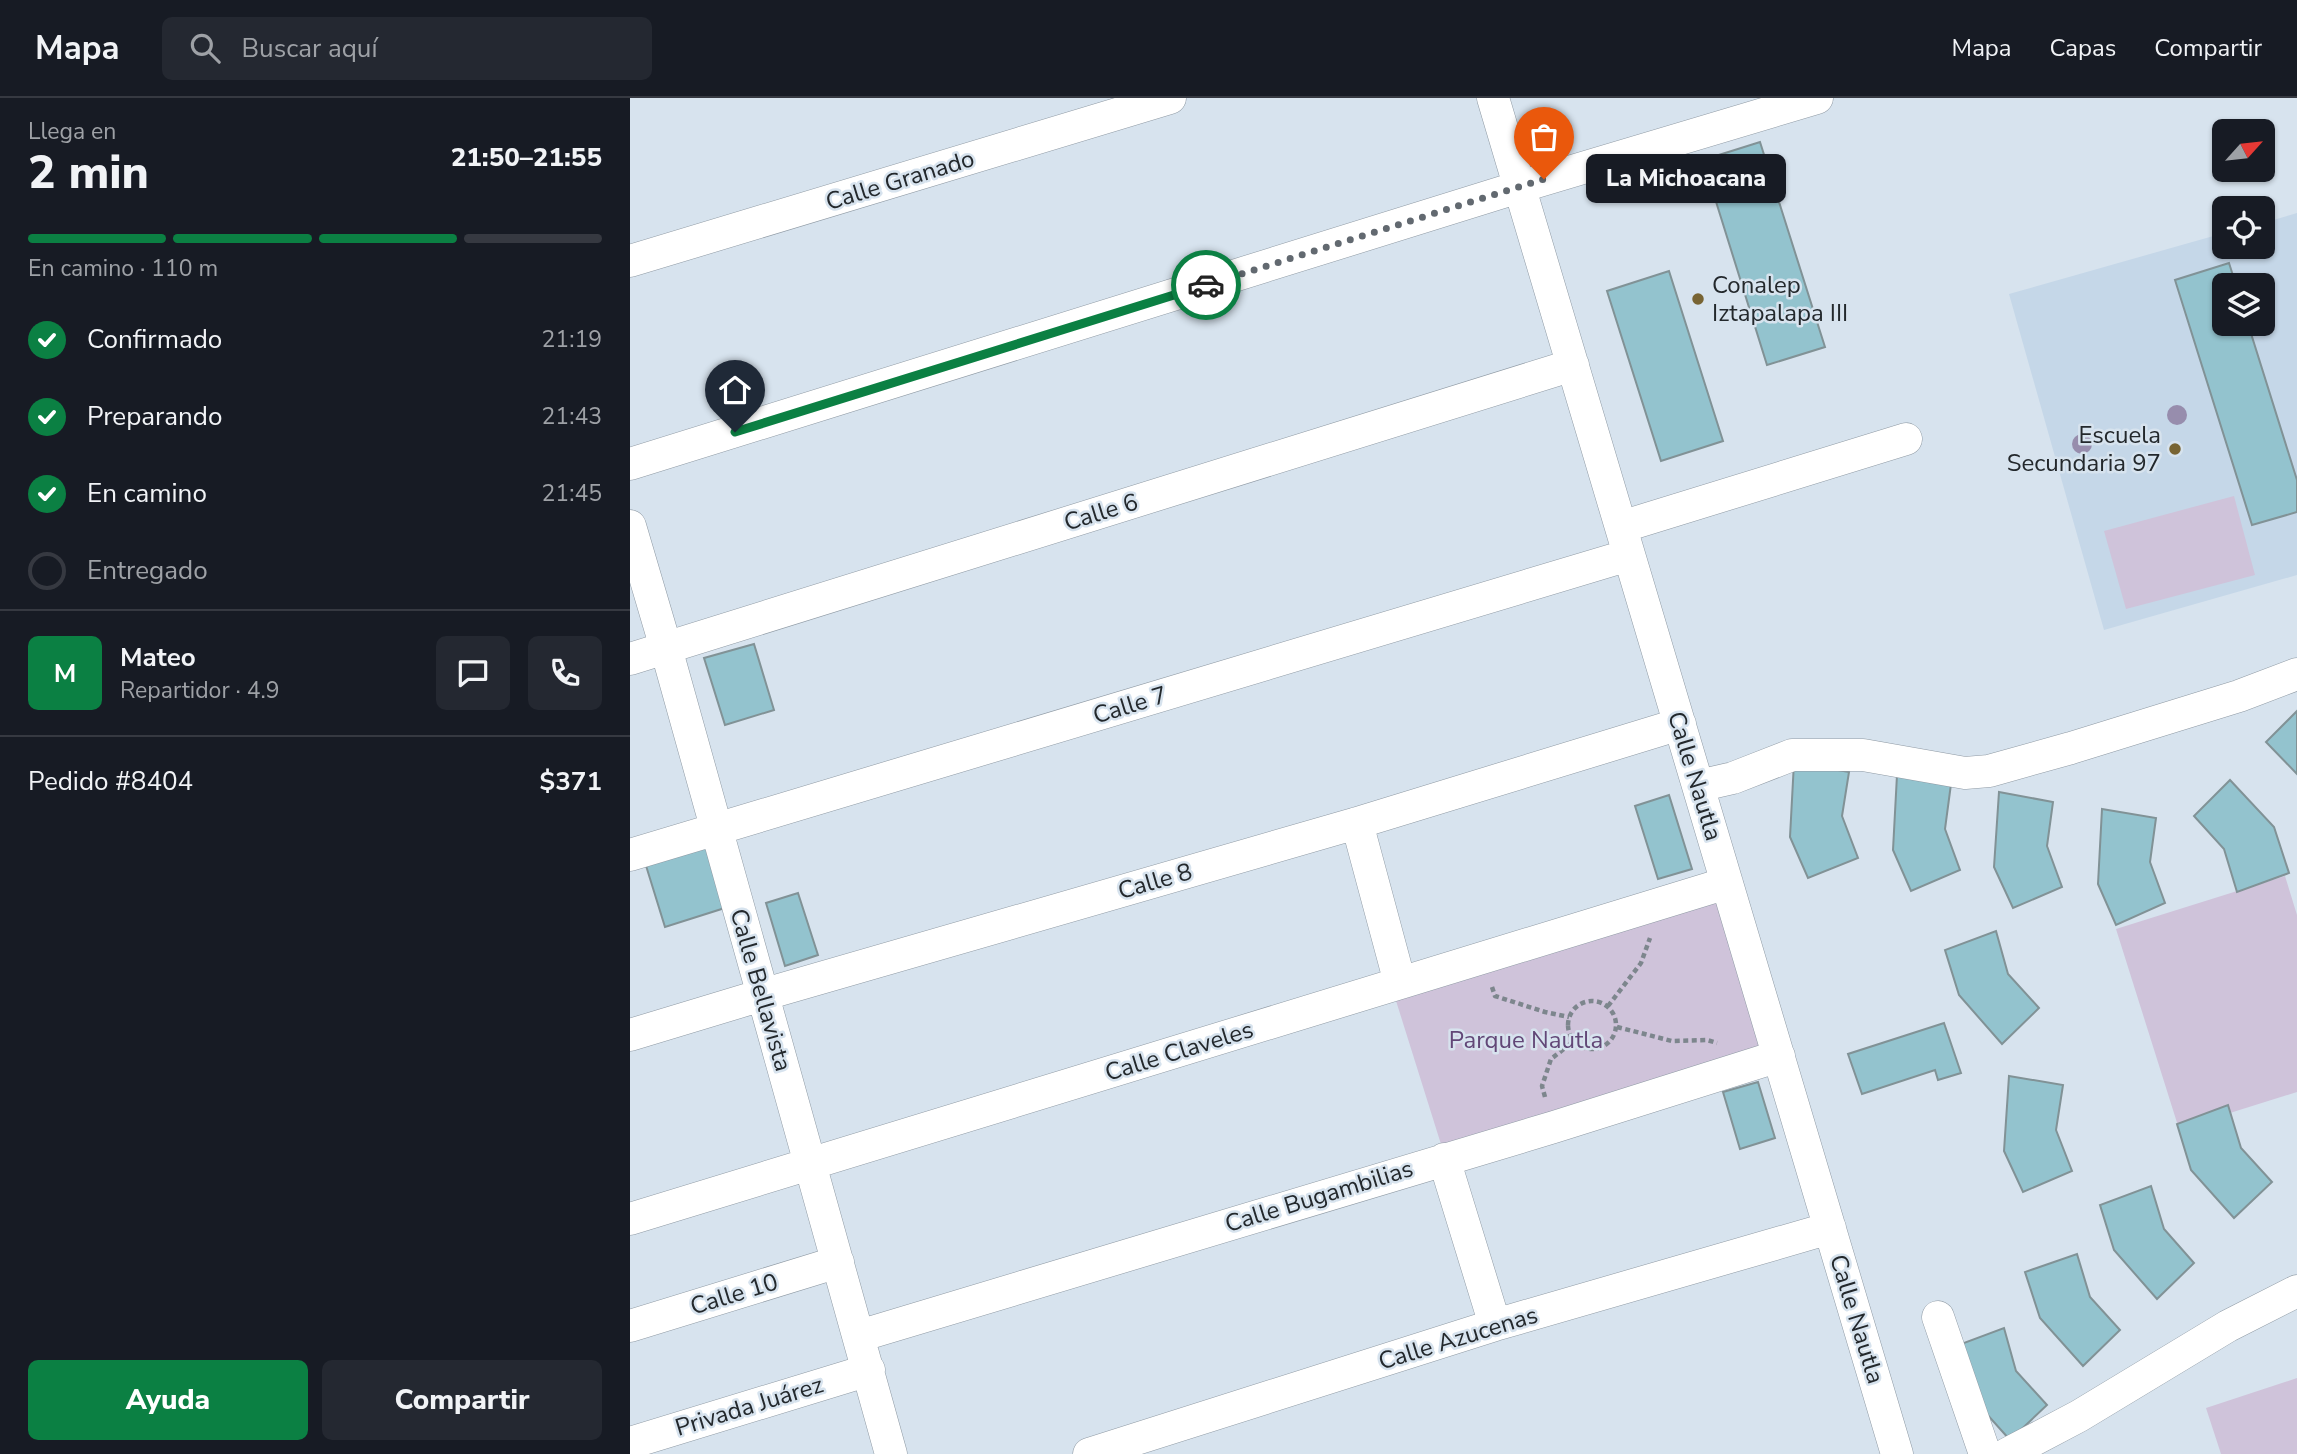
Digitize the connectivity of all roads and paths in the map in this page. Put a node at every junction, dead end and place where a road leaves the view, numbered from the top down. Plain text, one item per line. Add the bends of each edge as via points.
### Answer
1 (1170, 98) edge
2 (1493, 98) edge
3 (1817, 98) edge
4 (1520, 187) junction
5 (630, 261) edge
6 (1573, 365) junction
7 (1906, 439) dead end
8 (630, 464) edge
9 (630, 526) edge
10 (1625, 541) junction
11 (666, 648) junction
12 (630, 659) edge
13 (2297, 674) edge
14 (1680, 724) junction
15 (1698, 786) junction
16 (1357, 823) junction
17 (716, 829) junction
18 (630, 855) edge
19 (1727, 883) junction
20 (1661, 904) junction
21 (1482, 958) junction
22 (1400, 983) junction
23 (762, 995) junction
24 (1608, 1006) junction
25 (1569, 1017) junction
26 (1617, 1027) junction
27 (630, 1035) edge
28 (1574, 1041) junction
29 (1779, 1056) junction
30 (1745, 1067) junction
31 (1553, 1127) junction
32 (1444, 1159) junction
33 (810, 1164) junction
34 (630, 1219) edge
35 (1830, 1228) junction
36 (838, 1262) junction
37 (2297, 1291) edge
38 (1938, 1317) dead end
39 (1495, 1325) junction
40 (630, 1326) edge
41 (859, 1336) junction
42 (869, 1370) junction
43 (630, 1443) edge
44 (891, 1454) edge
45 (1089, 1454) edge
46 (1897, 1454) edge
47 (1985, 1454) edge
48 (2007, 1454) edge

1 - 5 street, Calle Granado
2 - 4 street, Calle Nautla
3 - 4 street
4 - 6 street, Calle Nautla
4 - 8 street
6 - 10 street, Calle Nautla
6 - 11 street, Calle 6
7 - 10 street, Calle 7
9 - 11 street, Calle Bellavista
10 - 14 street, Calle Nautla
10 - 17 street, Calle 7
11 - 12 street, Calle 6
11 - 17 street, Calle Bellavista
13 - 15 street via 2239,696 1989,771 1965,773 1863,755 1792,755
14 - 15 street, Calle Nautla
14 - 16 street, Calle 8
15 - 19 street, Calle Nautla
16 - 22 street
16 - 23 street, Calle 8
17 - 18 street, Calle 7
17 - 23 street, Calle Bellavista
19 - 20 street, Calle Claveles
19 - 29 street, Calle Nautla
20 - 21 street, Calle Claveles
20 - 24 path via 1641,962
21 - 22 street, Calle Claveles
21 - 25 path via 1495,996
22 - 33 street, Calle Claveles
23 - 27 street, Calle 8
23 - 33 street, Calle Bellavista
24 - 25 path via 1586,1001
24 - 26 path
25 - 28 path
26 - 28 path via 1604,1047 1588,1049
26 - 30 path via 1672,1041 1707,1040 1734,1050
28 - 31 path via 1551,1059 1542,1086
29 - 30 street, Calle Bugambilias
29 - 35 street, Calle Nautla
30 - 31 street, Calle Bugambilias
31 - 32 street, Calle Bugambilias
32 - 39 street
32 - 41 street, Calle Bugambilias
33 - 34 street, Calle Claveles
33 - 36 street, Calle Bellavista
35 - 39 street, Calle Azucenas
35 - 46 street, Calle Nautla
36 - 40 street, Calle 10
36 - 41 street, Calle Bellavista
37 - 48 street
38 - 47 street
39 - 45 street, Calle Azucenas
41 - 42 street, Calle Bellavista
42 - 43 street, Privada Juárez
42 - 44 street, Calle Bellavista

